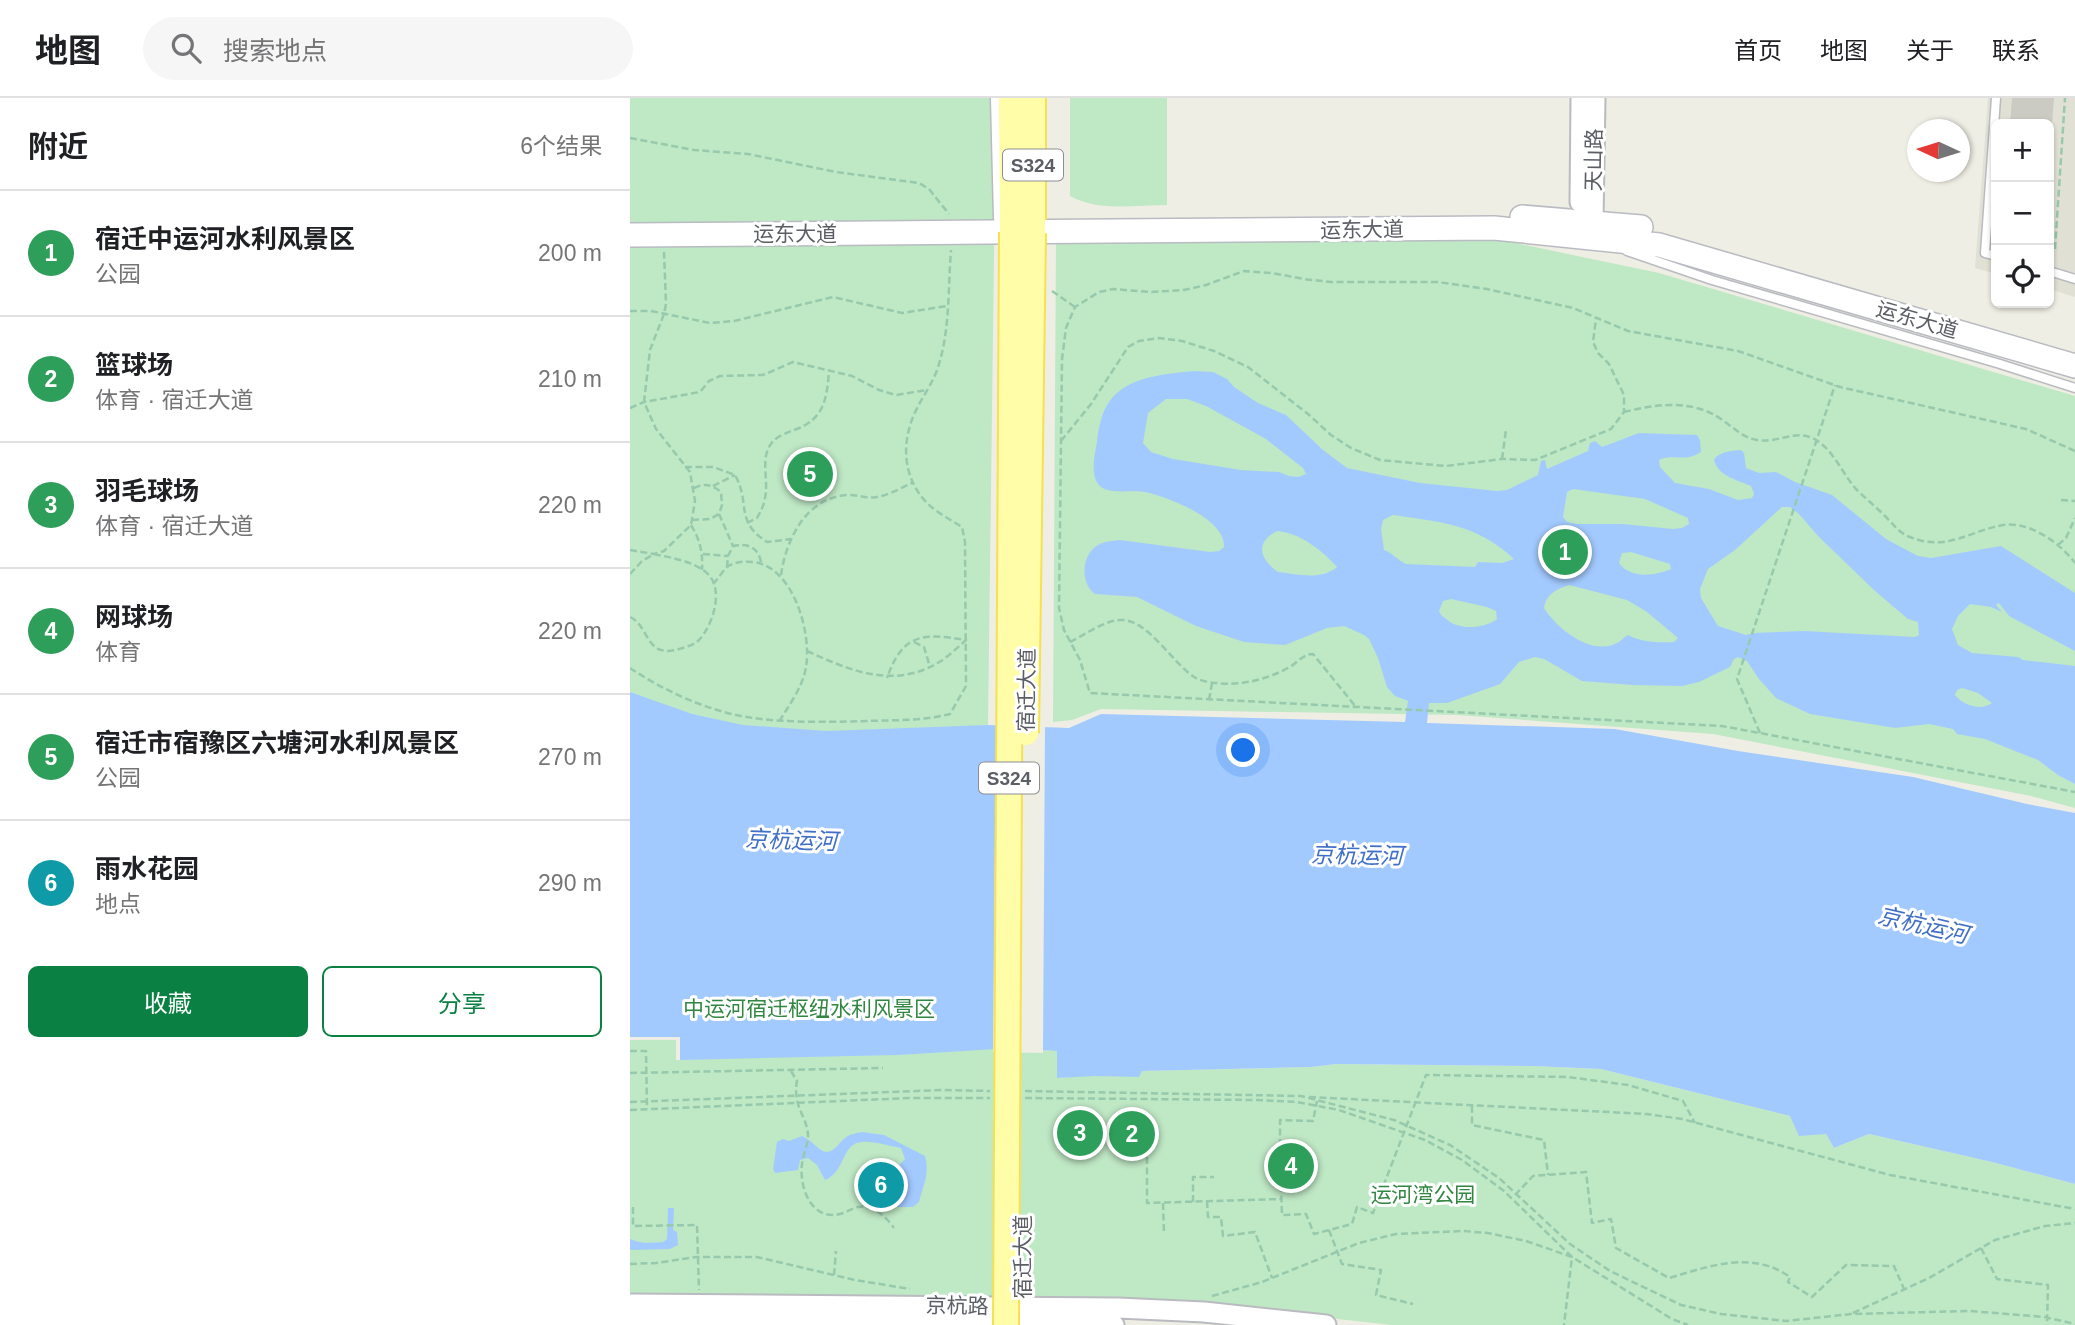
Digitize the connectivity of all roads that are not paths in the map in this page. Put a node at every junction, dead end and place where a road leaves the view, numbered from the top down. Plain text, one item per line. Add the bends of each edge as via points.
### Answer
1 (995, 98) edge
2 (1011, 98) edge
3 (1033, 98) edge
4 (1581, 98) edge
5 (1595, 98) edge
6 (1996, 98) edge
7 (630, 221) edge
8 (1018, 224) junction
9 (952, 225) junction
10 (1587, 227) junction
11 (630, 235) edge
12 (1991, 255) edge
13 (2054, 273) edge
14 (2075, 279) edge
15 (2075, 351) edge
16 (2075, 366) edge
17 (2075, 388) edge
18 (630, 1304) edge
19 (630, 1318) edge
20 (1006, 1325) edge
21 (1023, 1325) edge
22 (1114, 1325) edge
23 (1326, 1325) edge

1 - 8 lane
2 - 8 main road, 宿迁大道 / S324
3 - 8 main road, 宿迁大道 / S324
4 - 10 street, 天山路
5 - 10 street, 天山路
6 - 12 lane via 1985,253
7 - 9 main road, 运东大道
8 - 9 main road, 运东大道
8 - 10 main road, 运东大道
8 - 20 main road, 宿迁大道 / S324, bridge
8 - 21 main road, 宿迁大道 / S324, bridge via 1026,722
9 - 11 main road, 运东大道
10 - 15 main road, 运东大道 via 1656,230
10 - 16 main road, 运东大道
10 - 17 lane via 1712,280
13 - 14 lane
18 - 23 street, 京杭路 via 1068,1307 1180,1311
19 - 22 street, 京杭路

